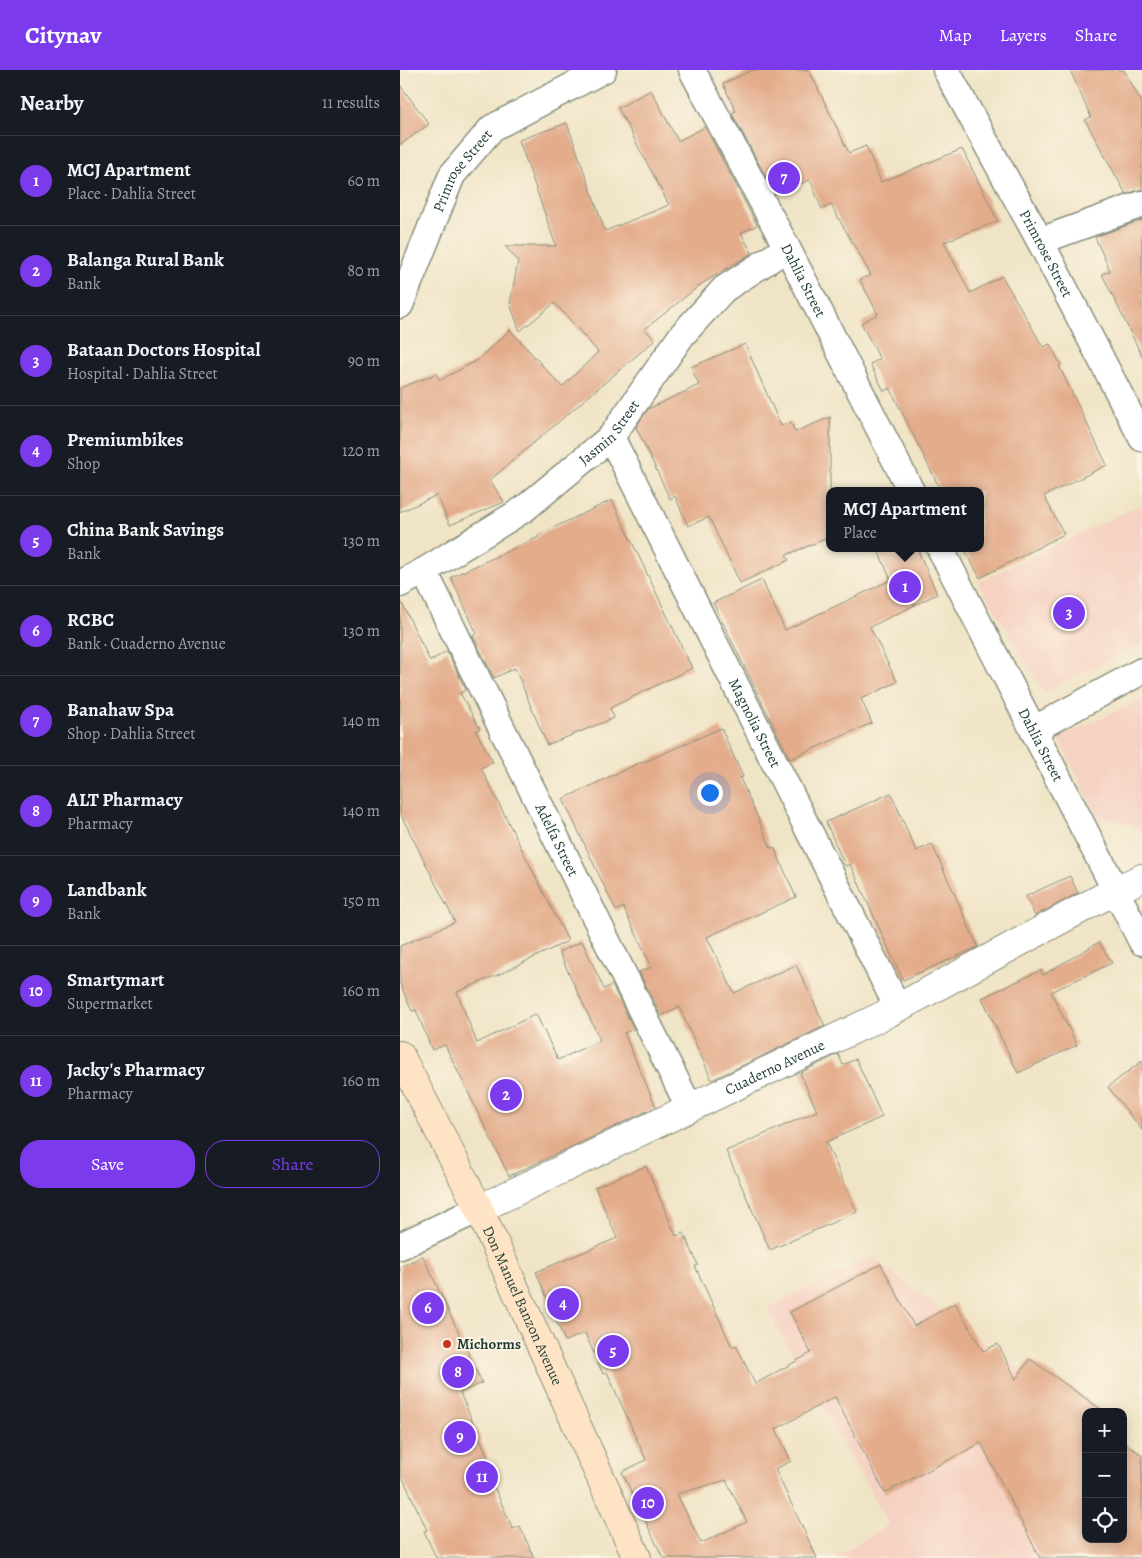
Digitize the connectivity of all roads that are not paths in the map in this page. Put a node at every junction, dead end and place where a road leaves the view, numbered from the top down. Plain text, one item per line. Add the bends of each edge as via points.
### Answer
1 (603, 70) edge
2 (692, 70) edge
3 (946, 70) edge
4 (1142, 204) edge
5 (1040, 241) junction
6 (787, 248) junction
7 (400, 305) edge
8 (611, 437) junction
9 (1142, 438) edge
10 (909, 487) edge
11 (942, 552) edge
12 (424, 571) junction
13 (400, 584) edge
14 (1142, 672) edge
15 (1033, 730) junction
16 (1142, 878) edge
17 (1116, 890) junction
18 (1142, 942) edge
19 (898, 1008) junction
20 (400, 1055) edge
21 (689, 1107) junction
22 (479, 1209) junction
23 (400, 1246) edge
24 (637, 1558) edge

1 - 7 street, Primrose Street via 492,128 452,175
2 - 6 street, Dahlia Street
3 - 5 street, Primrose Street
4 - 5 street
5 - 9 street, Primrose Street
6 - 8 street, Jasmin Street via 724,289 688,328
6 - 10 street, Dahlia Street
8 - 12 street, Jasmin Street via 524,510
8 - 19 street, Magnolia Street
11 - 15 street, Dahlia Street
12 - 13 street, Jasmin Street
12 - 21 street, Adelfa Street
14 - 15 street
15 - 17 street, Dahlia Street
16 - 17 street, Cuaderno Avenue
17 - 18 street, Dahlia Street
17 - 19 street, Cuaderno Avenue
19 - 21 street, Cuaderno Avenue
20 - 22 main road, Don Manuel Banzon Avenue
21 - 22 street, Cuaderno Avenue
22 - 23 street, Cuaderno Avenue
22 - 24 main road, Don Manuel Banzon Avenue

